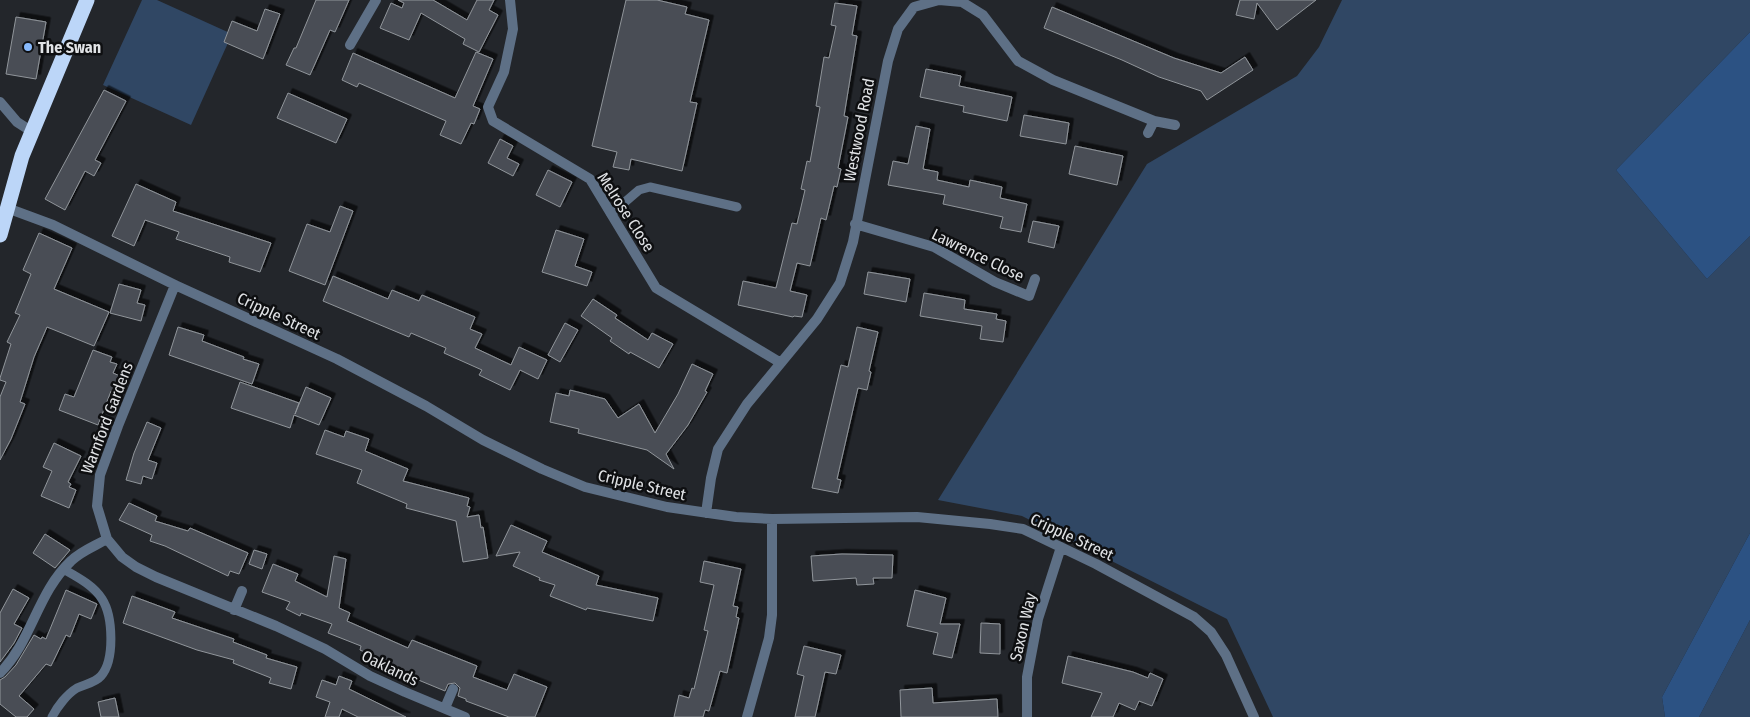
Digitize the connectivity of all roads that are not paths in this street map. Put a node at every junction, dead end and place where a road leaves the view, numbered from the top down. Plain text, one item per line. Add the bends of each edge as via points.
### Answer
1 (87, 0) edge
2 (376, 0) edge
3 (510, 0) edge
4 (350, 45) dead end
5 (0, 102) edge
6 (1154, 121) junction
7 (1175, 125) dead end
8 (31, 131) junction
9 (1148, 133) dead end
10 (737, 207) dead end
11 (7, 208) junction
12 (611, 214) junction
13 (855, 224) junction
14 (0, 235) edge
15 (1035, 279) dead end
16 (175, 285) junction
17 (781, 363) junction
18 (706, 513) junction
19 (772, 519) junction
20 (107, 539) junction
21 (1061, 547) junction
22 (63, 569) junction
23 (242, 591) dead end
24 (234, 610) junction
25 (325, 649) joint
26 (0, 674) edge
27 (453, 689) dead end
28 (445, 708) junction
29 (52, 717) edge
30 (465, 717) edge
31 (747, 717) edge
32 (1027, 717) edge
33 (1254, 717) edge

1 - 8 highway
2 - 4 street
3 - 12 street, Melrose Close via 513,29 506,64 488,106 493,121 590,179
5 - 8 street via 17,122
6 - 7 street, Westwood Road
6 - 9 street
6 - 13 street, Westwood Road via 1053,80 1018,61 983,15 962,2 939,0 914,7 898,29 888,61
8 - 11 highway
10 - 12 lane via 650,187 639,190
11 - 14 highway
11 - 16 street, Cripple Street via 52,225
12 - 17 street, Melrose Close via 656,288
13 - 15 street, Lawrence Close via 934,247 995,282 1029,296
13 - 17 street, Westwood Road via 840,283 817,319
16 - 18 street, Cripple Street via 337,359 542,469 585,487 667,508
16 - 20 street, Warnford Gardens via 100,475 97,506
17 - 18 street, Westwood Road via 747,404 718,449
18 - 19 street, Cripple Street
19 - 21 street, Cripple Street via 917,517 981,523 1024,529
19 - 31 street via 772,615 769,638
20 - 22 street via 75,556
20 - 24 street, Warnford Gardens via 136,567
21 - 32 street, Saxon Way via 1026,677
21 - 33 street, Cripple Street via 1194,617 1211,632 1226,655
22 - 26 street via 39,605 22,644
22 - 29 lane via 89,586 103,601 111,654 100,677 77,688
23 - 24 street
24 - 25 street, Warnford Gardens
25 - 28 street, Oaklands via 370,676
27 - 28 street
28 - 30 street, Oaklands

